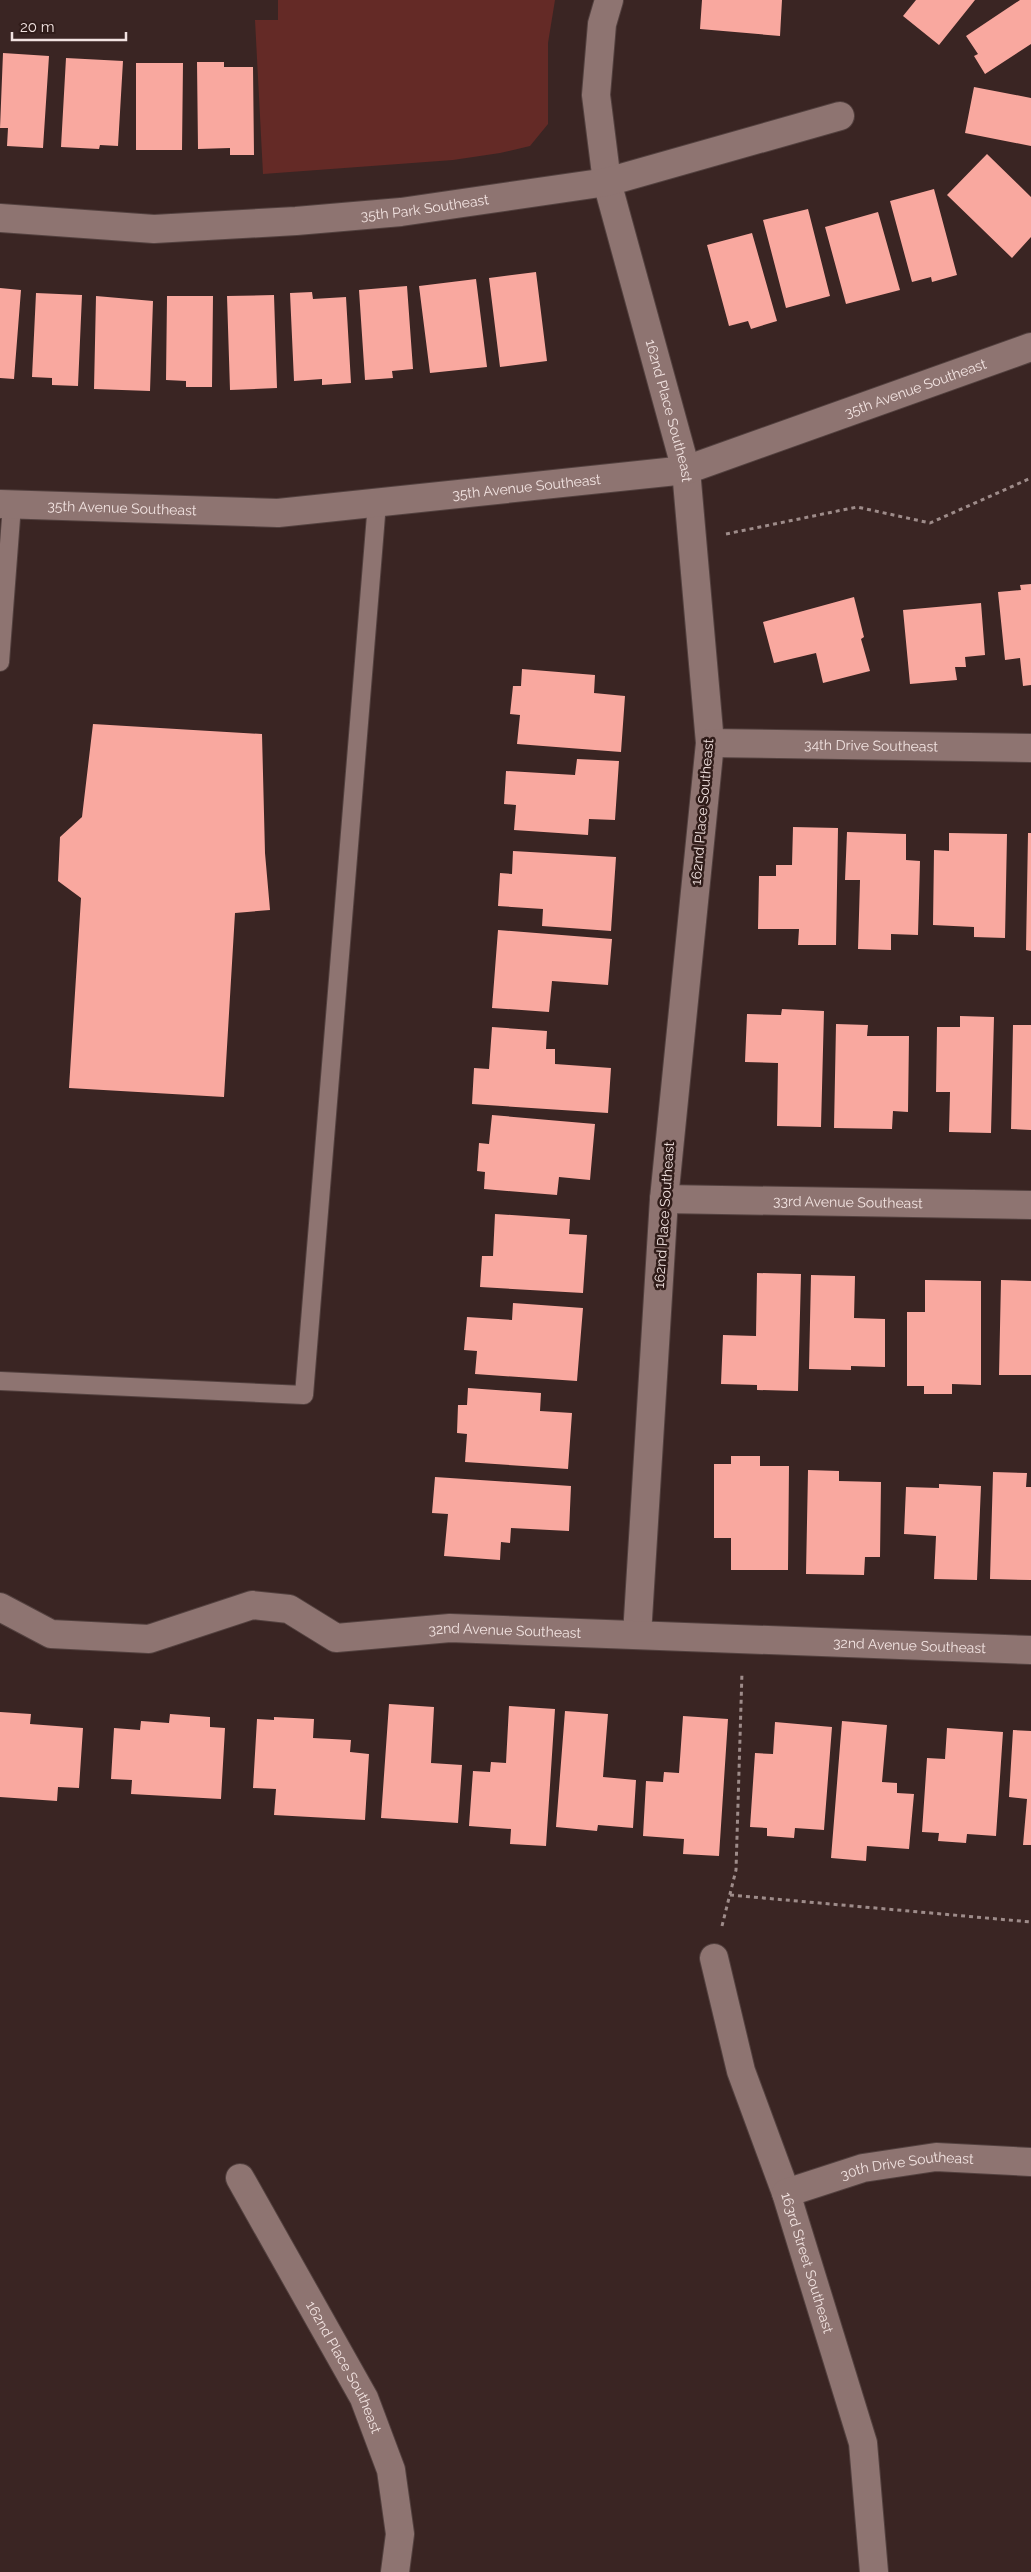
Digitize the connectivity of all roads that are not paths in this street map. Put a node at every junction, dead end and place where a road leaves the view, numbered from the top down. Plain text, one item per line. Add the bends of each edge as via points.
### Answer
1 (609, 0) edge
2 (840, 116) dead end
3 (607, 182) junction
4 (0, 218) edge
5 (1031, 347) edge
6 (686, 470) junction
7 (377, 503) junction
8 (6, 504) edge
9 (0, 662) edge
10 (710, 743) junction
11 (1031, 748) edge
12 (664, 1199) junction
13 (1031, 1205) edge
14 (0, 1382) edge
15 (0, 1607) edge
16 (637, 1635) junction
17 (1031, 1650) edge
18 (714, 1958) road end
19 (1031, 2162) edge
20 (240, 2178) dead end
21 (786, 2194) junction
22 (396, 2572) edge
23 (874, 2572) edge

1 - 3 street, 162nd Place Southeast via 602,24 596,95
2 - 3 street, 35th Park Southeast
3 - 4 street, 35th Park Southeast via 401,212 296,221 154,229
3 - 6 street, 162nd Place Southeast
5 - 6 street, 35th Avenue Southeast
6 - 7 street, 35th Avenue Southeast
6 - 10 street, 162nd Place Southeast
7 - 8 street, 35th Avenue Southeast via 278,513
7 - 14 lane via 304,1395
8 - 9 lane
10 - 11 street, 34th Drive Southeast
10 - 12 street, 162nd Place Southeast
12 - 13 street, 33rd Avenue Southeast
12 - 16 street, 162nd Place Southeast
15 - 16 street, 32nd Avenue Southeast via 51,1634 149,1639 252,1605 289,1608 336,1638 450,1628
16 - 17 street, 32nd Avenue Southeast
18 - 21 street, 163rd Street Southeast via 741,2071
19 - 21 street, 30th Drive Southeast via 936,2157 863,2168
20 - 22 street, 162nd Place Southeast via 364,2398 391,2470 400,2534
21 - 23 street, 163rd Street Southeast via 863,2443

